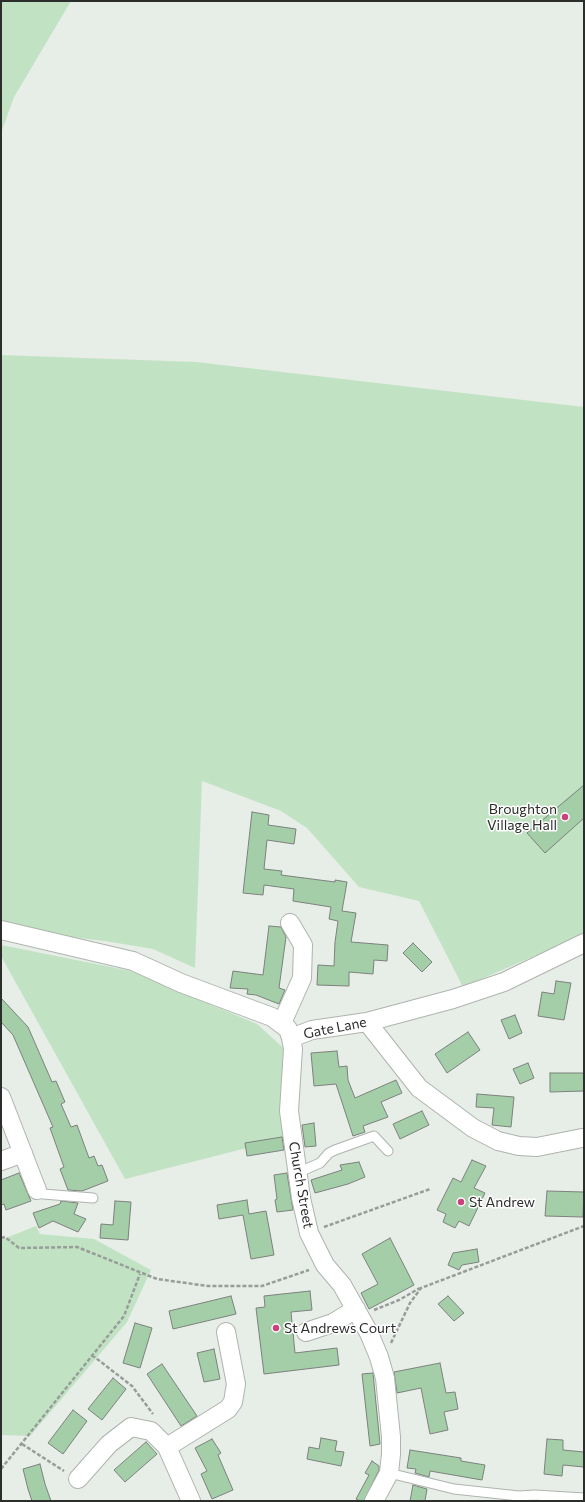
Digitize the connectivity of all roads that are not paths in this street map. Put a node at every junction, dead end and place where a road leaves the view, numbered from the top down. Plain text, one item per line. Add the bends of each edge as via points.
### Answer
1 (290, 923) dead end
2 (1, 930) edge
3 (584, 943) edge
4 (367, 1022) junction
5 (287, 1030) junction
6 (1, 1097) edge
7 (582, 1138) dead end
8 (388, 1151) dead end
9 (23, 1153) junction
10 (1, 1161) edge
11 (298, 1174) junction
12 (37, 1190) joint
13 (93, 1198) dead end
14 (358, 1312) junction
15 (226, 1332) dead end
16 (306, 1332) dead end
17 (167, 1447) junction
18 (389, 1473) junction
19 (78, 1479) road end
20 (584, 1498) edge
21 (191, 1501) edge
22 (374, 1501) edge

1 - 5 street via 303,945 302,978
2 - 5 street, Gate Lane via 133,961 181,983 272,1017
3 - 4 street, Gate Lane via 504,982 418,1010
4 - 5 street, Gate Lane via 312,1030
4 - 7 street via 419,1088 473,1128 498,1141 519,1146 537,1147
5 - 11 street, Church Street via 293,1049 289,1111
6 - 9 street
8 - 11 lane via 374,1136 329,1153 320,1163
9 - 10 street
9 - 12 street
11 - 14 street, Church Street via 309,1233 325,1265 342,1285
12 - 13 lane via 43,1194
14 - 16 street
14 - 18 street, Church Street via 379,1357 385,1378 391,1437
15 - 17 street via 236,1384 233,1402 220,1415
17 - 19 street via 151,1431 131,1427 109,1444
17 - 21 street
18 - 20 lane via 454,1489 519,1496
18 - 22 street, Church Street

